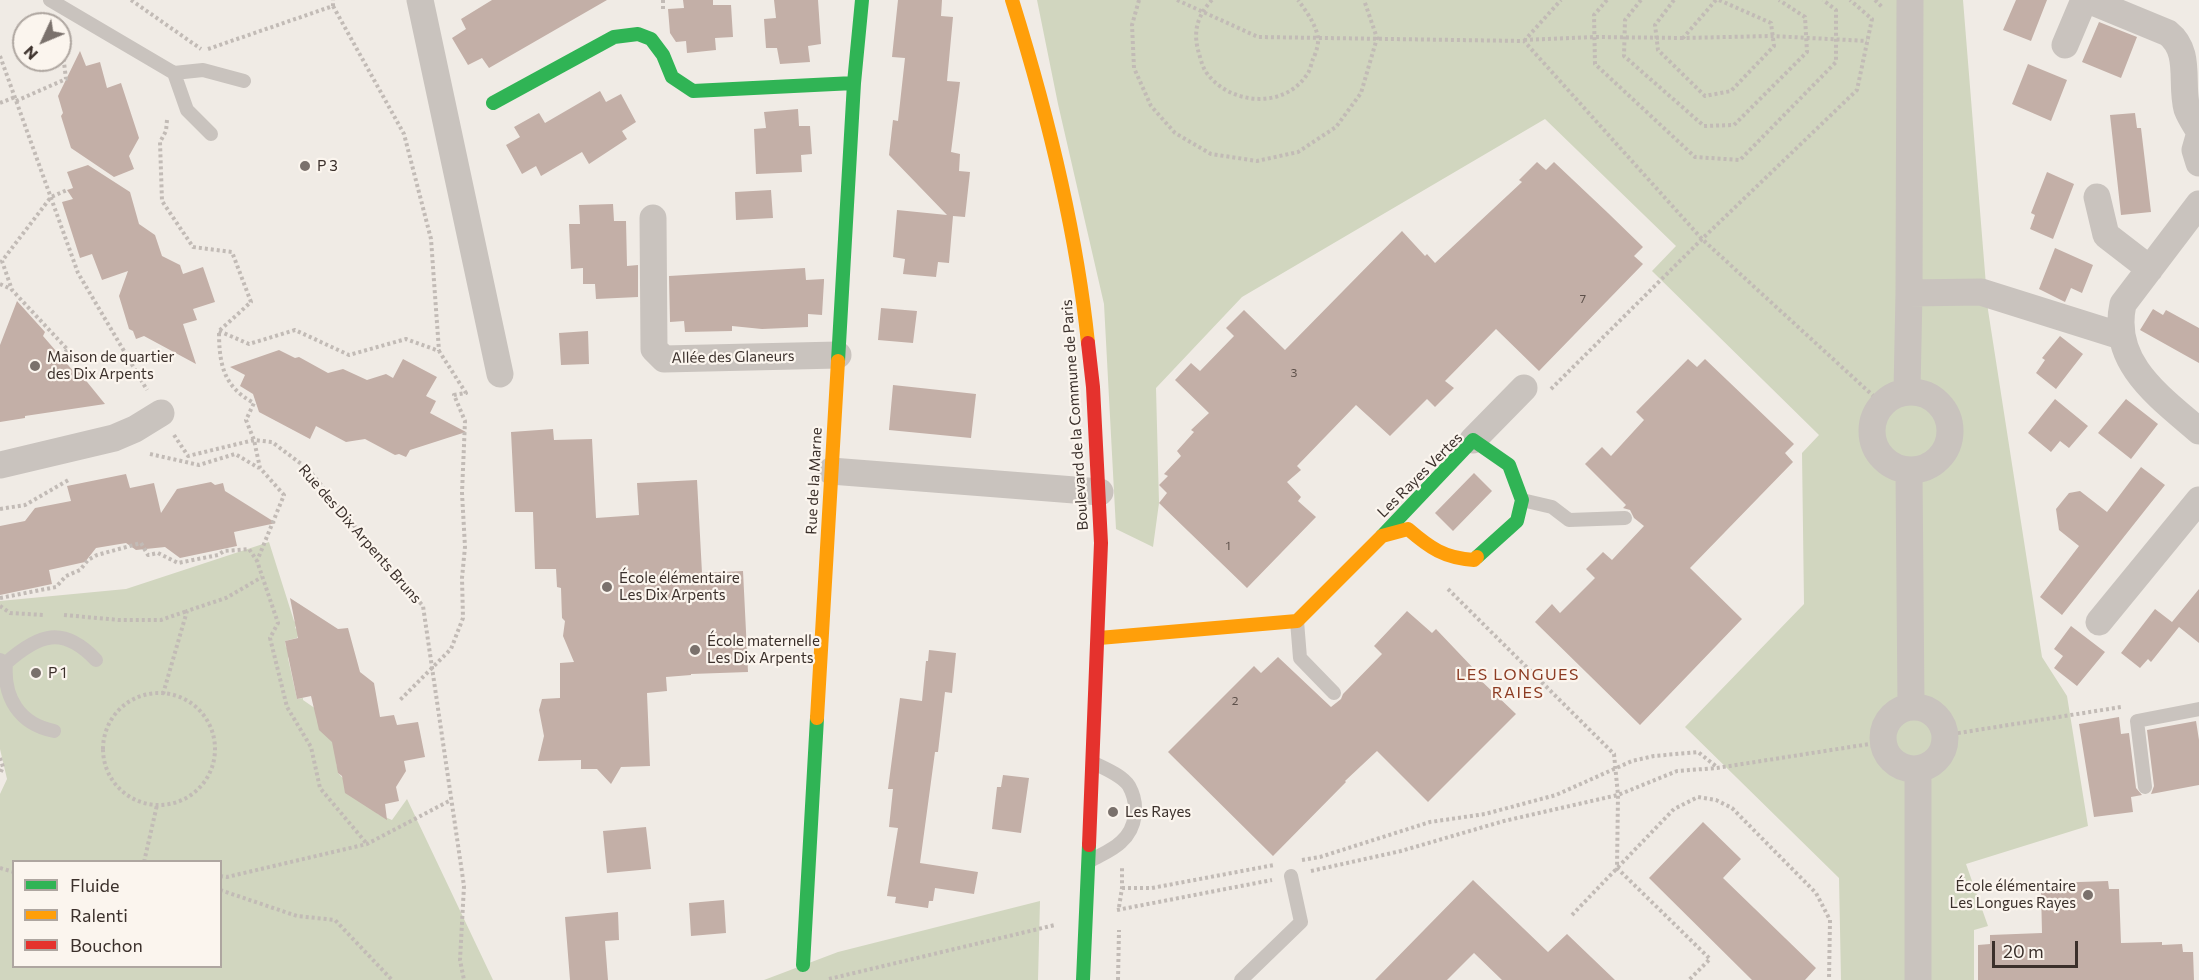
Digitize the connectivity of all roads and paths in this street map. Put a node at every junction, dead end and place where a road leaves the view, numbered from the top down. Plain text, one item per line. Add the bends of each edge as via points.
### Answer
1 (50, 0) edge
2 (131, 0) edge
3 (333, 0) edge
4 (420, 0) edge
5 (862, 0) edge
6 (1012, 0) edge
7 (1140, 0) edge
8 (1177, 0) edge
9 (1212, 0) edge
10 (1298, 0) edge
11 (1364, 0) edge
12 (1561, 0) edge
13 (1606, 0) edge
14 (1641, 0) edge
15 (1674, 0) edge
16 (1718, 0) edge
17 (1779, 0) edge
18 (1823, 0) edge
19 (1850, 0) edge
20 (1910, 0) edge
21 (2086, 0) edge
22 (333, 6) junction
23 (1201, 11) junction
24 (1772, 36) junction
25 (1595, 37) junction
26 (1656, 37) junction
27 (1318, 38) junction
28 (1377, 38) junction
29 (1624, 38) junction
30 (1683, 38) junction
31 (1806, 38) junction
32 (1836, 39) junction
33 (1524, 40) junction
34 (1867, 41) junction
35 (2065, 45) dead end
36 (0, 56) edge
37 (169, 70) junction
38 (65, 72) edge
39 (244, 81) dead end
40 (854, 83) junction
41 (15, 98) junction
42 (0, 103) edge
43 (493, 103) dead end
44 (168, 111) dead end
45 (2199, 131) edge
46 (211, 134) dead end
47 (2199, 136) edge
48 (2199, 163) edge
49 (67, 190) dead end
50 (51, 197) junction
51 (2097, 197) dead end
52 (2199, 204) edge
53 (653, 218) dead end
54 (1702, 238) junction
55 (2150, 268) junction
56 (0, 284) edge
57 (12, 290) junction
58 (1909, 293) junction
59 (219, 331) junction
60 (2121, 336) junction
61 (439, 351) junction
62 (65, 352) dead end
63 (838, 355) junction
64 (500, 374) dead end
65 (1524, 388) joint
66 (1907, 391) junction
67 (1882, 404) junction
68 (161, 412) junction
69 (2199, 431) edge
70 (254, 440) junction
71 (1473, 440) junction
72 (0, 465) edge
73 (199, 465) dead end
74 (260, 468) junction
75 (831, 471) junction
76 (1909, 471) junction
77 (52, 489) dead end
78 (1100, 492) junction
79 (1522, 500) junction
80 (2199, 500) edge
81 (0, 509) edge
82 (1625, 518) dead end
83 (1382, 536) junction
84 (1430, 548) junction
85 (257, 561) junction
86 (262, 577) junction
87 (0, 598) edge
88 (0, 606) edge
89 (187, 611) junction
90 (1297, 621) junction
91 (2099, 622) dead end
92 (1099, 638) junction
93 (96, 660) dead end
94 (3, 662) edge
95 (432, 669) junction
96 (1334, 693) dead end
97 (163, 694) junction
98 (400, 700) dead end
99 (1911, 706) junction
100 (2130, 706) dead end
101 (2199, 710) edge
102 (54, 731) dead end
103 (1946, 735) junction
104 (1882, 742) junction
105 (0, 758) edge
106 (1093, 763) junction
107 (1717, 768) junction
108 (1615, 769) junction
109 (1918, 770) junction
110 (0, 774) edge
111 (2145, 787) dead end
112 (1618, 795) junction
113 (451, 800) junction
114 (157, 805) junction
115 (1122, 842) junction
116 (367, 844) junction
117 (144, 860) edge
118 (1298, 861) dead end
119 (1088, 862) junction
120 (1275, 865) dead end
121 (1617, 868) junction
122 (222, 876) edge
123 (1291, 876) junction
124 (1122, 888) junction
125 (222, 891) edge
126 (1119, 910) junction
127 (1572, 915) dead end
128 (1085, 918) junction
129 (1119, 922) dead end
130 (803, 965) dead end
131 (392, 980) edge
132 (464, 980) edge
133 (826, 980) edge
134 (1083, 980) edge
135 (1118, 980) edge
136 (1241, 980) edge
137 (1689, 980) edge
138 (1829, 980) edge
139 (1918, 980) edge

1 - 37 lane
2 - 22 path via 203,51
3 - 22 path
4 - 64 street
5 - 40 street, Rue de la Marne
6 - 78 street, Boulevard de la Commune de Paris via 1058,168 1082,284
7 - 28 path via 1132,25 1134,68 1151,106 1175,133 1211,154 1257,161 1298,152 1336,127 1361,93
8 - 23 path
9 - 23 path
10 - 27 path
11 - 28 path
12 - 33 path
13 - 25 path via 1594,15
14 - 29 path via 1624,20
15 - 26 path via 1655,25
16 - 24 path via 1771,23
16 - 30 path
17 - 31 path via 1805,17
18 - 32 path via 1836,10
19 - 34 path via 1872,19
20 - 58 street
21 - 35 street
21 - 45 street via 2176,39 2183,55 2187,108
22 - 61 path via 404,134 431,239
23 - 27 path via 1258,37
23 - 27 path via 1195,37 1204,70 1214,82 1239,97 1254,100 1291,90 1306,76
24 - 26 path via 1774,46 1731,91 1705,96 1658,50
24 - 30 path
24 - 31 path
25 - 29 path
25 - 32 path via 1595,64 1695,157 1740,160 1836,62
25 - 33 path
26 - 29 path
26 - 30 path
27 - 28 path
28 - 33 path
29 - 31 path via 1624,56 1704,126 1734,124 1807,52
31 - 32 path
32 - 34 path
33 - 54 path
34 - 54 path via 1857,90
36 - 41 path
37 - 39 lane via 203,70
37 - 46 lane via 187,110
38 - 41 path via 66,79
40 - 43 street via 693,92 672,77 651,39 638,34 614,37
40 - 63 street, Rue de la Marne
41 - 42 path
41 - 50 path
44 - 59 path via 160,142 162,201 193,247 232,252 251,302
47 - 48 street via 2194,150
49 - 50 path
50 - 57 path via 2,261
50 - 68 path via 78,273
51 - 55 street via 2106,235
52 - 55 street
53 - 63 street, Allée des Glaneurs via 654,349 664,359
54 - 65 path via 1553,389
54 - 67 path
55 - 60 street via 2123,304
56 - 57 path
57 - 62 path via 68,350
58 - 60 street via 1982,292
58 - 66 street
59 - 61 path via 249,344 295,330 349,355 406,339
59 - 70 path via 219,350 227,381 241,397 254,403 246,420
60 - 69 street via 2128,358 2142,378
61 - 95 path via 466,393 454,395 465,421 465,547 463,618 451,649
63 - 75 street, Rue de la Marne
65 - 71 street
66 - 67 street
66 - 76 street via 1926,393 1941,404 1950,421 1950,439 1942,456 1928,467
67 - 76 street via 1874,417 1874,446 1882,458
68 - 70 path via 188,456
68 - 72 street via 114,438
70 - 74 path
70 - 95 path, Rue des Dix Arpents Bruns via 272,442 308,469 423,606
71 - 79 street, Les Rayes Vertes via 1509,465
71 - 83 street, Les Rayes Vertes
73 - 74 path via 235,454
74 - 85 path via 284,495
75 - 78 street
75 - 130 street, Rue de la Marne
76 - 99 street
77 - 81 path via 25,505
78 - 92 street, Boulevard de la Commune de Paris
79 - 82 lane via 1552,507 1569,520
79 - 84 street, Les Rayes Vertes via 1517,521 1474,560 1452,559
80 - 91 street
83 - 84 street, Les Rayes Vertes via 1408,530
83 - 90 street, Les Rayes Vertes
84 - 108 path via 1440,581 1614,754
85 - 86 path
85 - 87 path via 249,549 239,549 178,562 158,553 148,555 141,543 98,555 56,587
86 - 89 path via 226,598
86 - 116 path via 278,623 270,638 286,707 311,747 320,788
88 - 89 path via 10,613 35,616 119,620 161,620
89 - 97 path
90 - 92 street
90 - 96 lane via 1300,658
92 - 106 street, Boulevard de la Commune de Paris
93 - 94 lane via 77,643 46,638 33,641
94 - 102 lane via 7,694 17,710 41,729
95 - 98 path
95 - 113 path, Rue des Dix Arpents Bruns
97 - 114 path via 188,701 202,713 212,729 215,747 213,765 205,782 176,803
97 - 114 path via 134,699 120,710 109,725 104,742 111,778 139,802
99 - 103 street via 1936,715
99 - 104 street via 1889,719
100 - 103 path
101 - 111 lane via 2137,721
103 - 109 street via 1942,754 1928,767
104 - 107 path
104 - 109 street via 1895,763
105 - 110 path
106 - 115 lane via 1128,785 1136,808 1132,826
106 - 119 street, Boulevard de la Commune de Paris
107 - 108 path via 1698,752 1654,756
107 - 112 path via 1677,771
108 - 112 path
108 - 118 path via 1556,795 1485,814 1430,822
109 - 139 street
112 - 121 path
112 - 123 path
113 - 116 path
113 - 132 path, Rue des Dix Arpents Bruns via 464,886 460,960
114 - 117 path
115 - 119 lane
115 - 124 path
116 - 122 path
119 - 128 street, Boulevard de la Commune de Paris
120 - 124 path via 1152,888
121 - 127 path
121 - 137 path via 1710,959
121 - 138 path via 1674,809 1698,798 1716,800 1732,808 1816,893 1830,920
123 - 126 path
123 - 136 lane via 1301,922
124 - 126 path
125 - 131 path via 297,916 335,920
126 - 128 path
128 - 133 path
128 - 134 street, Boulevard de la Commune de Paris
129 - 135 path

